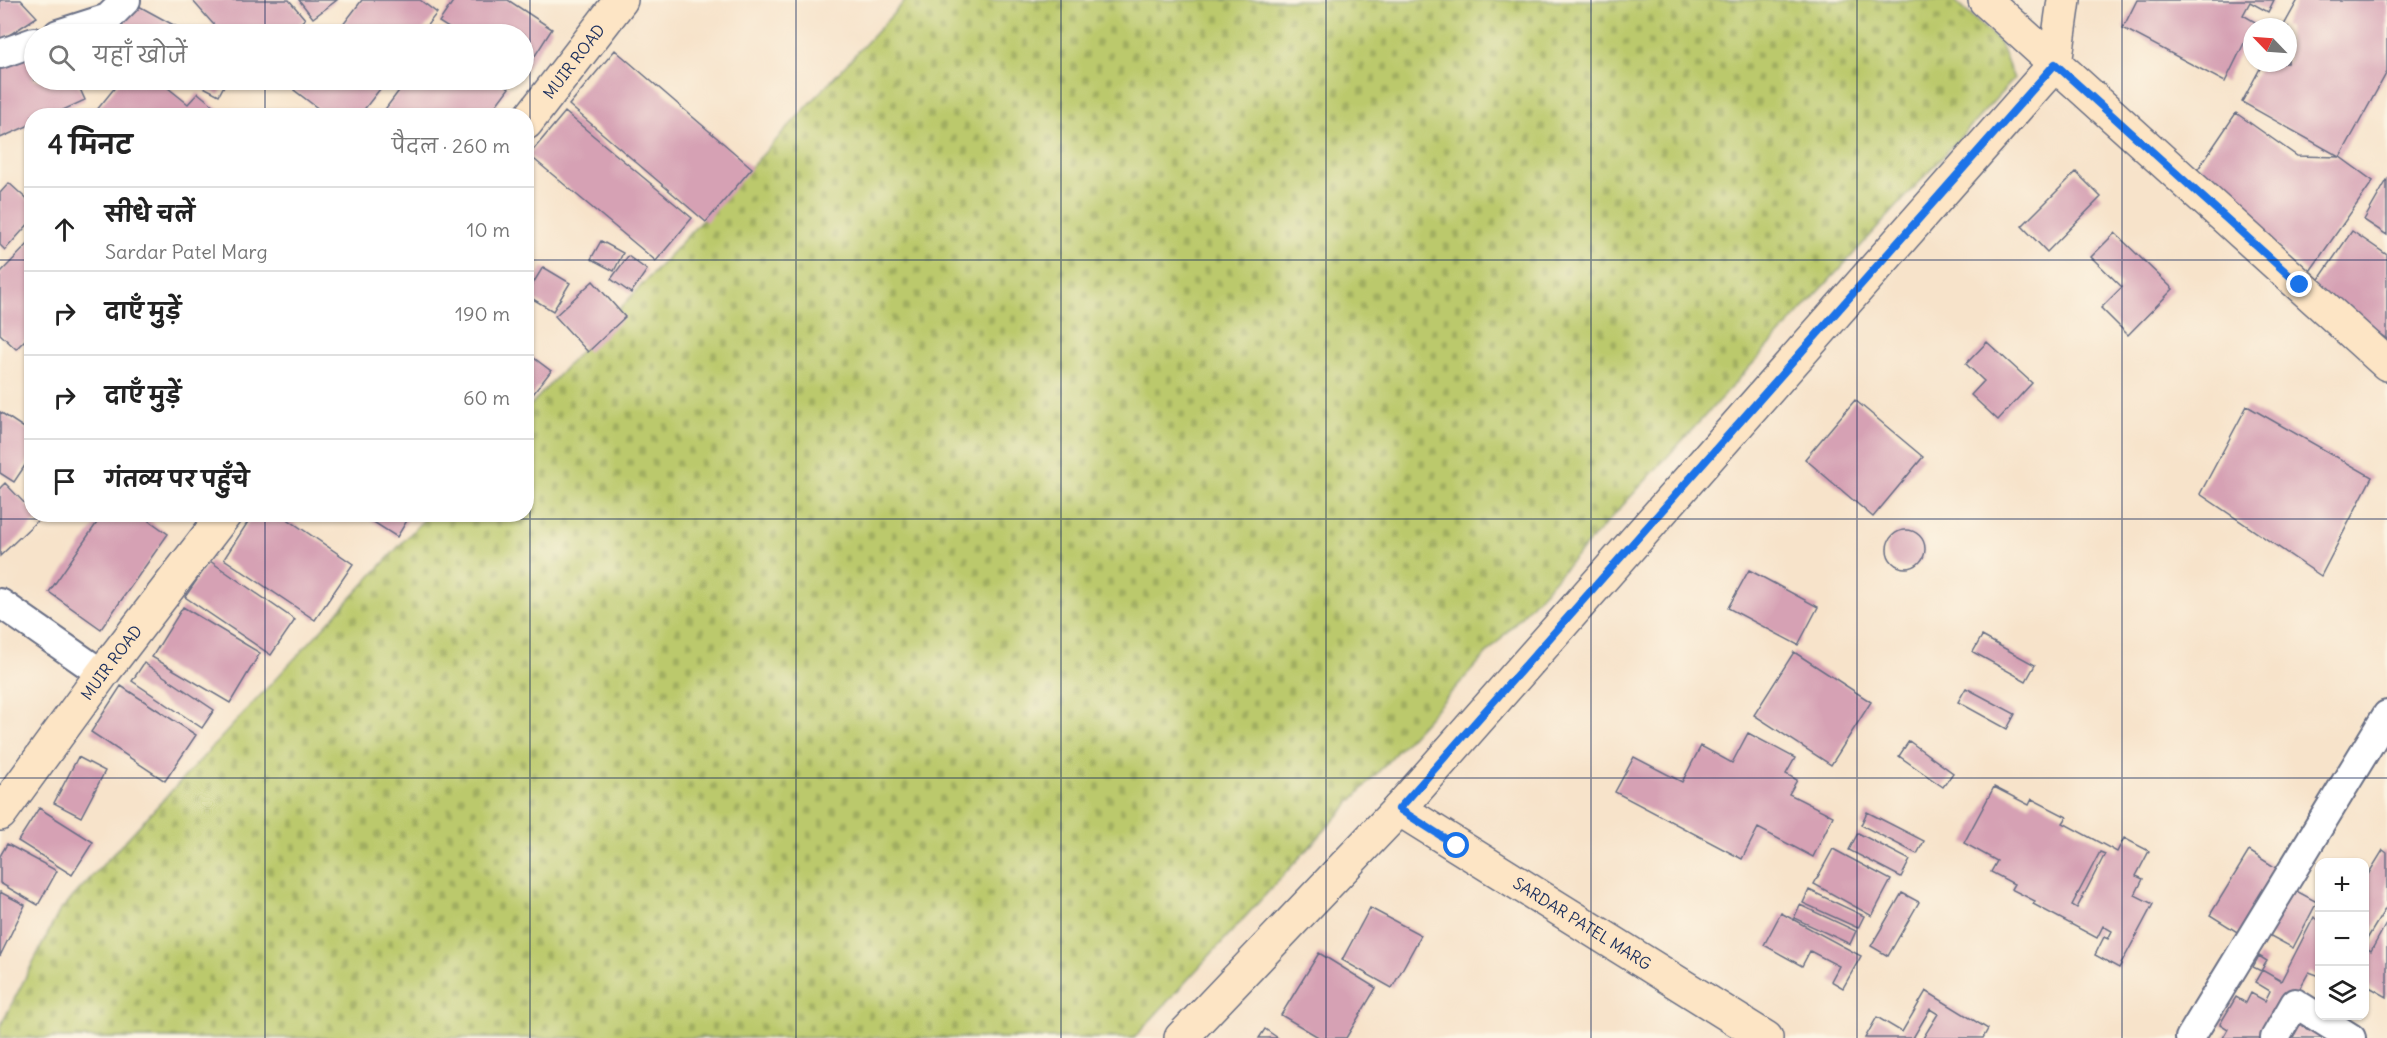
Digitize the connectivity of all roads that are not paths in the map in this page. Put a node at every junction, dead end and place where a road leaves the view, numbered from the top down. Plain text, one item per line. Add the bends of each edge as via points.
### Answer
1 (126, 0) edge
2 (621, 0) edge
3 (1985, 0) edge
4 (2064, 0) edge
5 (89, 24) edge
6 (24, 46) edge
7 (0, 54) edge
8 (2055, 64) junction
9 (534, 113) edge
10 (2387, 364) edge
11 (219, 522) edge
12 (0, 603) edge
13 (102, 674) junction
14 (2387, 715) edge
15 (1399, 809) junction
16 (0, 814) edge
17 (1181, 1038) edge
18 (1766, 1038) edge
19 (2190, 1038) edge
20 (2275, 1038) edge
21 (2351, 1038) edge

1 - 5 street via 108,18
2 - 9 street, MUIR ROAD
3 - 8 street
4 - 8 street
6 - 7 street
8 - 10 street
8 - 15 street
11 - 13 street, MUIR ROAD
12 - 13 street
13 - 16 street, MUIR ROAD
14 - 19 street
15 - 17 street
15 - 18 street, SARDAR PATEL MARG
20 - 21 street via 2295,1003

